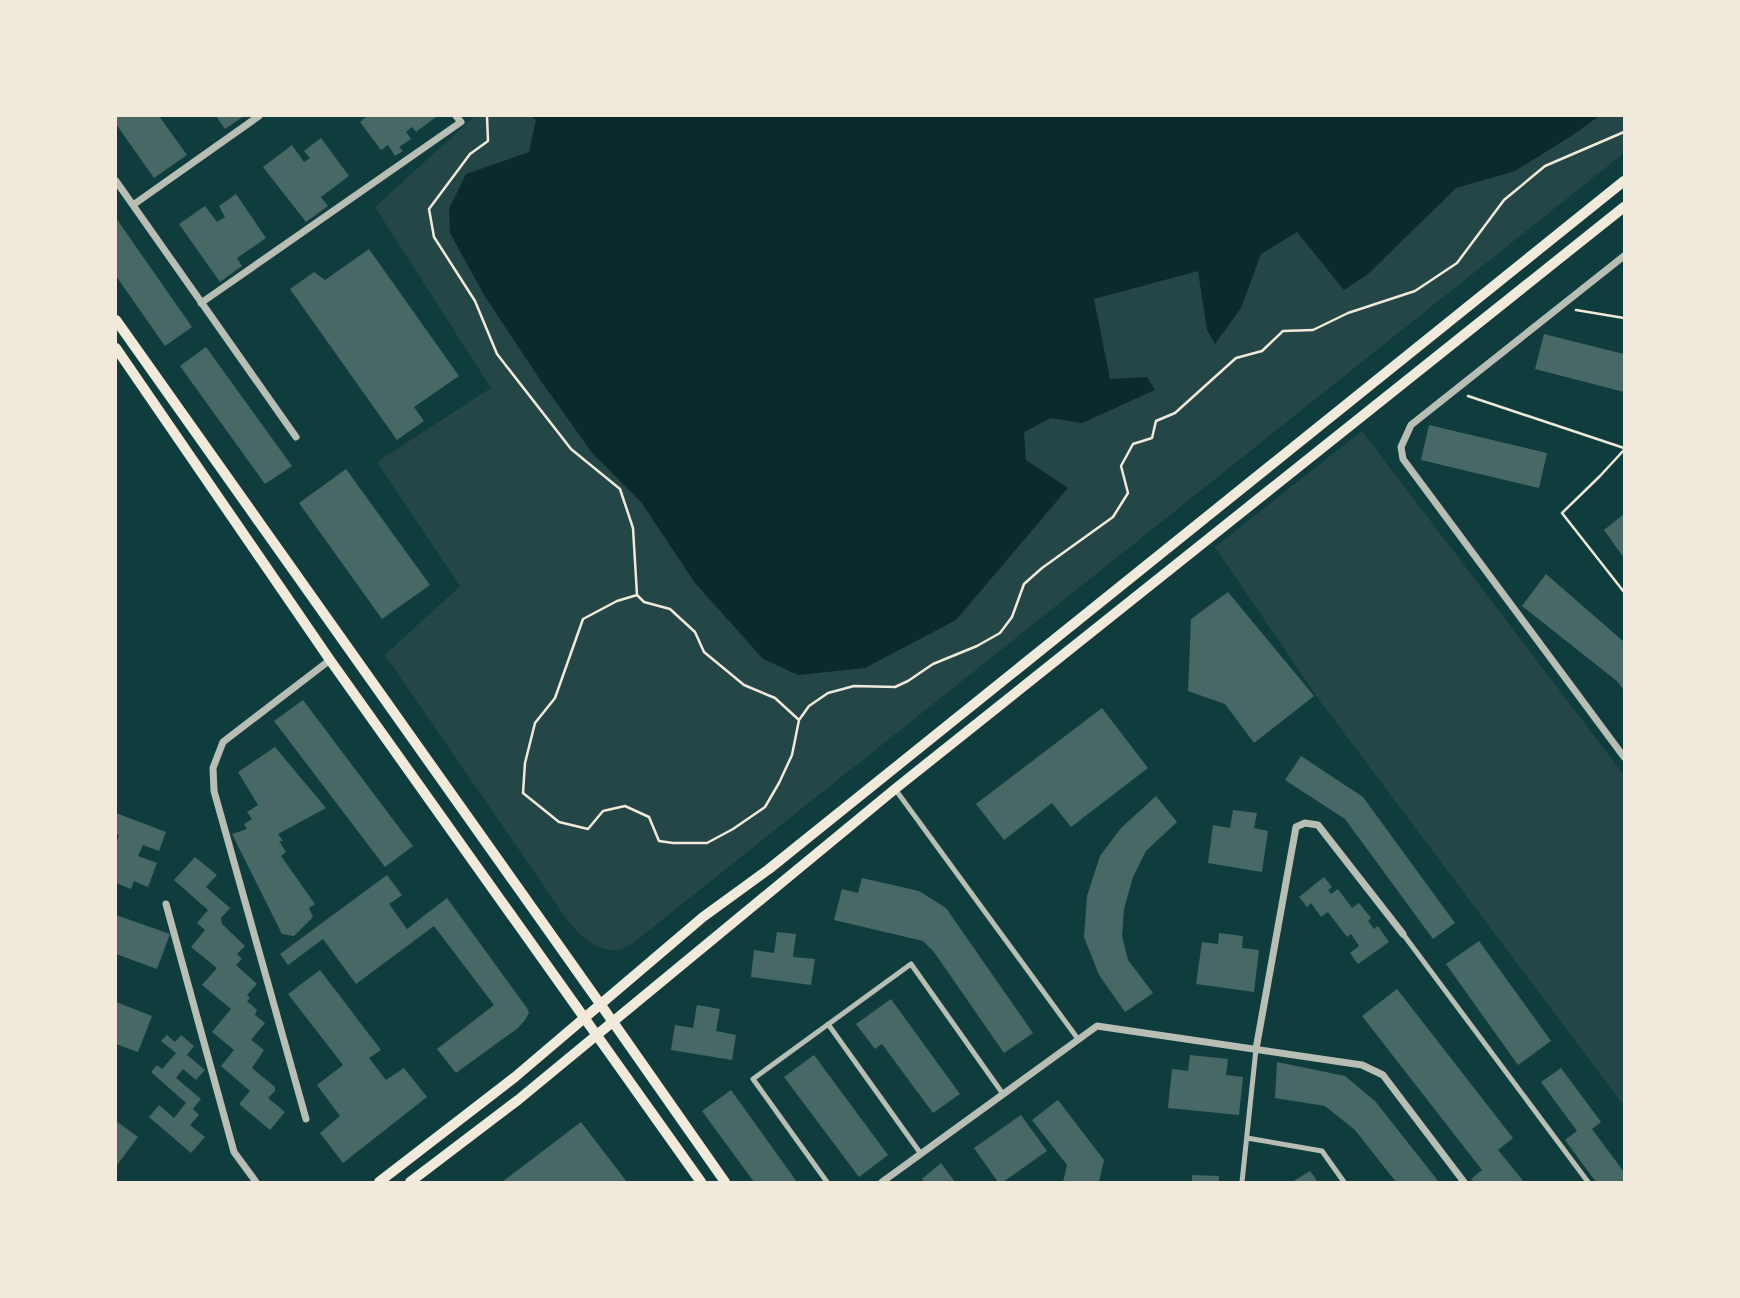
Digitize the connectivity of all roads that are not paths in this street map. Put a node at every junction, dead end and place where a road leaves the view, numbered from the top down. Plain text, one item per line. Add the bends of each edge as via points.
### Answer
1 (259, 116) edge
2 (456, 116) edge
3 (116, 181) edge
4 (1625, 181) edge
5 (133, 205) junction
6 (1625, 207) edge
7 (1625, 256) edge
8 (201, 303) junction
9 (116, 320) edge
10 (116, 348) edge
11 (296, 437) dead end
12 (330, 660) junction
13 (1625, 757) edge
14 (895, 789) junction
15 (166, 904) dead end
16 (1404, 934) joint
17 (600, 1004) junction
18 (584, 1018) junction
19 (613, 1022) junction
20 (828, 1024) junction
21 (597, 1036) junction
22 (1078, 1040) junction
23 (1256, 1049) junction
24 (1003, 1094) junction
25 (306, 1119) dead end
26 (1247, 1138) junction
27 (921, 1154) junction
28 (256, 1182) edge
29 (379, 1182) edge
30 (410, 1182) edge
31 (701, 1182) edge
32 (725, 1182) edge
33 (827, 1182) edge
34 (883, 1182) edge
35 (1242, 1182) edge
36 (1345, 1182) edge
37 (1464, 1182) edge
38 (1588, 1182) edge

1 - 5 street
2 - 8 street via 461,122
3 - 5 street
4 - 17 main road
5 - 8 street
6 - 14 main road
7 - 13 street via 1411,425 1401,447 1403,459
8 - 11 street
9 - 17 main road
10 - 12 main road
12 - 18 main road
12 - 25 street via 223,741 213,768 214,792
14 - 19 main road
14 - 22 street
15 - 28 street via 234,1152
16 - 23 street via 1318,825 1296,827
16 - 38 street
17 - 18 main road
17 - 19 main road
18 - 21 main road
18 - 29 main road
19 - 21 main road
19 - 32 main road
20 - 24 street via 911,964
20 - 27 street
20 - 33 street via 753,1079
21 - 30 main road
21 - 31 main road
22 - 23 street via 1097,1026
22 - 24 street
23 - 26 street
23 - 37 street via 1362,1065 1383,1075
24 - 27 street
26 - 35 street
26 - 36 street via 1322,1151
27 - 34 street

